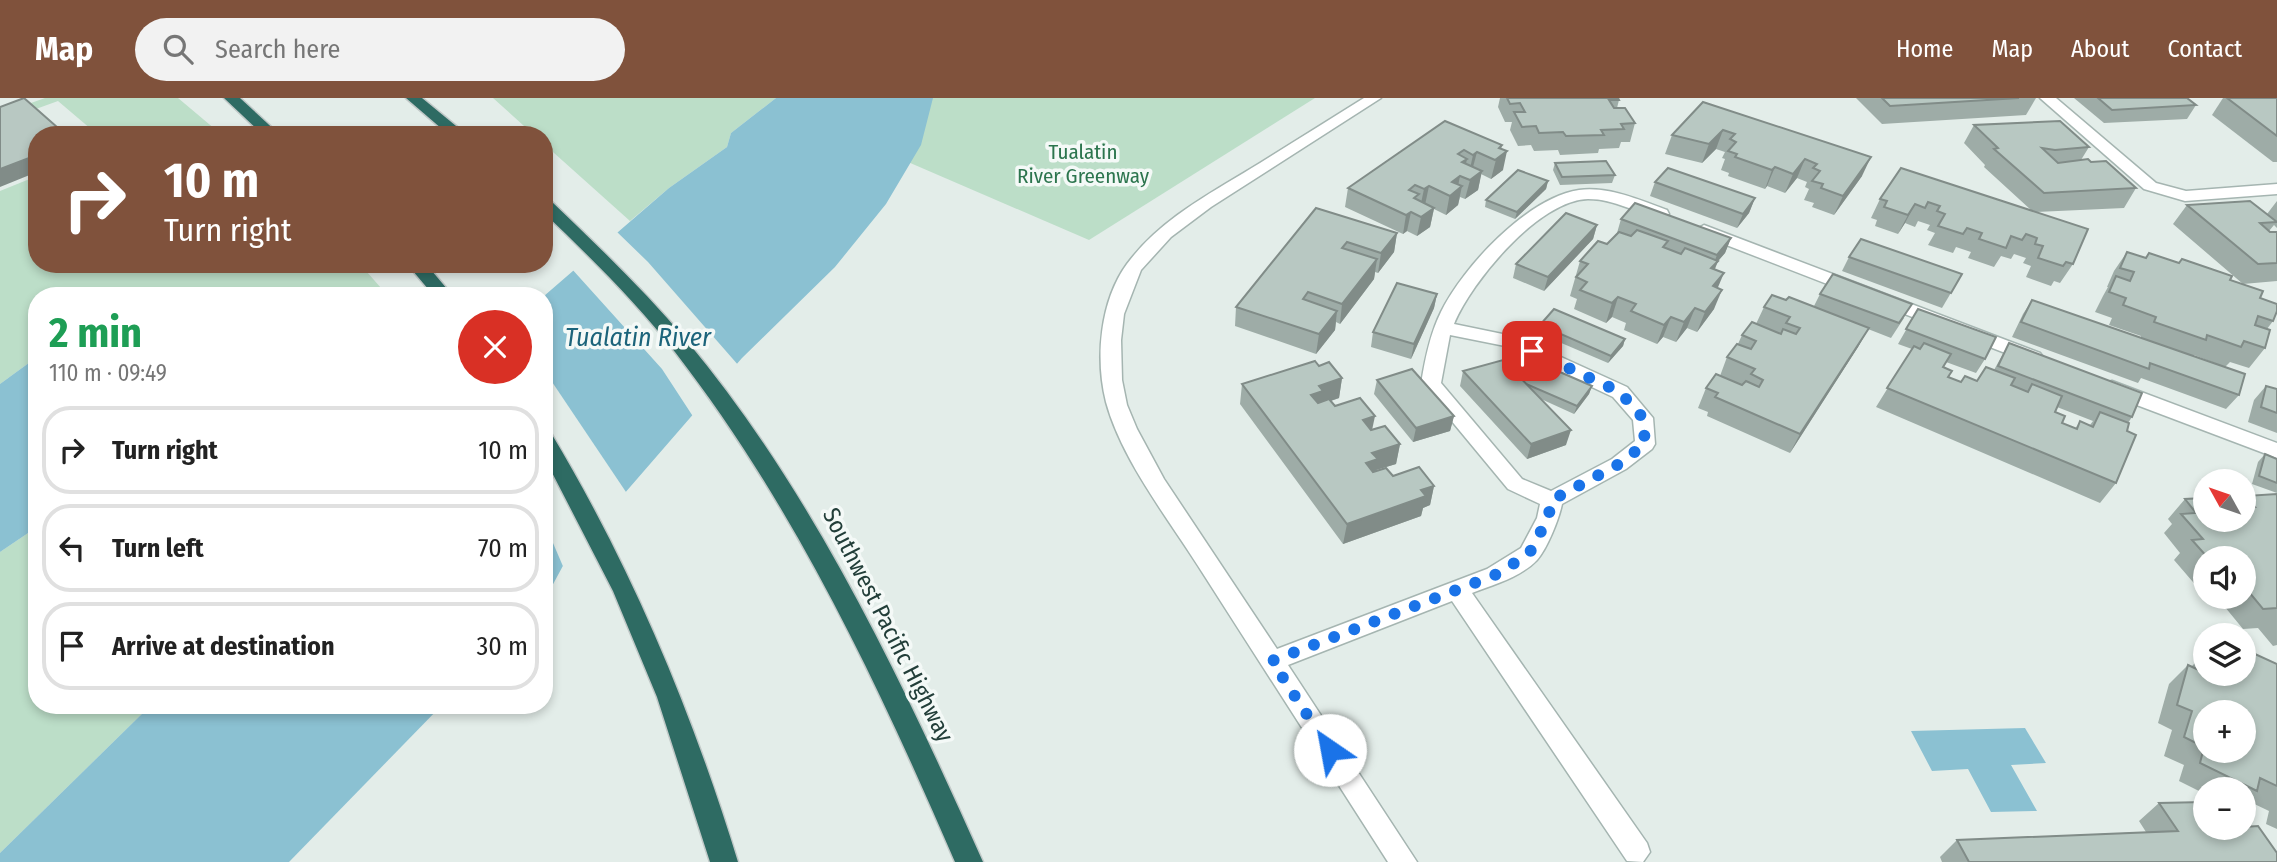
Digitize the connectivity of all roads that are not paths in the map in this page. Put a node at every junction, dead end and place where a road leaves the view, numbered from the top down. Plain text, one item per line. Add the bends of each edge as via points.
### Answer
1 (231, 98) edge
2 (413, 98) edge
3 (1374, 98) edge
4 (2048, 98) edge
5 (262, 126) edge
6 (448, 126) edge
7 (2277, 189) edge
8 (553, 213) edge
9 (424, 273) edge
10 (436, 287) edge
11 (1444, 328) junction
12 (2045, 362) edge
13 (2096, 382) edge
14 (2277, 451) edge
15 (553, 453) edge
16 (1552, 500) junction
17 (1458, 591) junction
18 (1272, 661) junction
19 (1637, 852) dead end
20 (722, 854) edge
21 (969, 862) edge
22 (1403, 862) edge

1 - 5 highway
2 - 6 highway
3 - 18 street via 1206,203 1150,248 1123,287 1113,329 1110,363 1127,431
4 - 7 street via 2150,186 2185,195
8 - 21 highway, Southwest Pacific Highway via 636,296 764,461 841,588
9 - 10 highway
11 - 12 street via 1455,301 1496,250 1554,201 1579,195 1620,198
11 - 16 street via 1434,355 1431,384 1515,484
11 - 16 street via 1510,341 1620,392 1643,418 1645,444 1619,464
13 - 14 street
15 - 20 highway via 620,576 670,698
16 - 17 street via 1529,554
17 - 18 street
17 - 19 street
18 - 22 street

